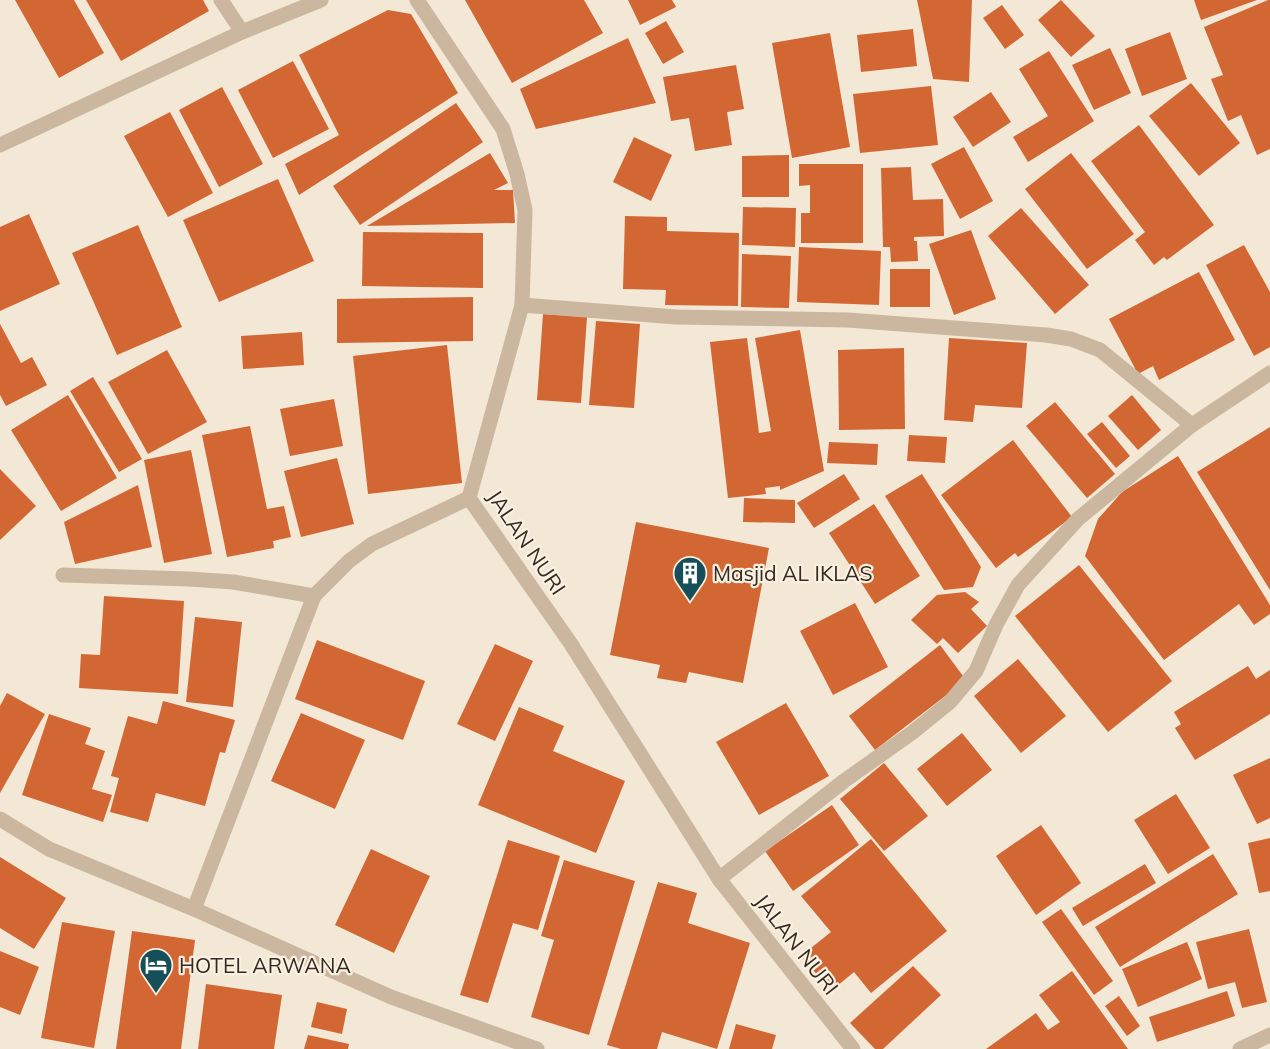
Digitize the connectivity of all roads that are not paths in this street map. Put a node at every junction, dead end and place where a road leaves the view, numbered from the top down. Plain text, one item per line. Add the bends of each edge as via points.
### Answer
1 (221, 0) edge
2 (321, 0) edge
3 (417, 0) edge
4 (242, 32) junction
5 (0, 146) edge
6 (522, 305) junction
7 (1270, 373) edge
8 (1192, 425) junction
9 (469, 498) junction
10 (63, 575) dead end
11 (314, 596) junction
12 (0, 819) edge
13 (719, 879) junction
14 (194, 909) junction
15 (1270, 1035) edge
16 (537, 1049) edge
17 (853, 1049) edge
18 (1240, 1049) edge

1 - 4 street
2 - 4 street
3 - 6 street, JALAN NURI via 503,129 525,210
4 - 5 street
6 - 8 street via 676,317 848,320 1071,339 1100,350
6 - 9 street, JALAN NURI
7 - 8 street
8 - 13 street via 1078,519 1018,585 976,671 950,702
9 - 11 street via 372,544
9 - 13 street, JALAN NURI via 571,644
10 - 11 street via 234,582
11 - 14 street
12 - 14 street via 49,849
13 - 17 street, JALAN NURI
14 - 16 street via 391,998
15 - 18 street

